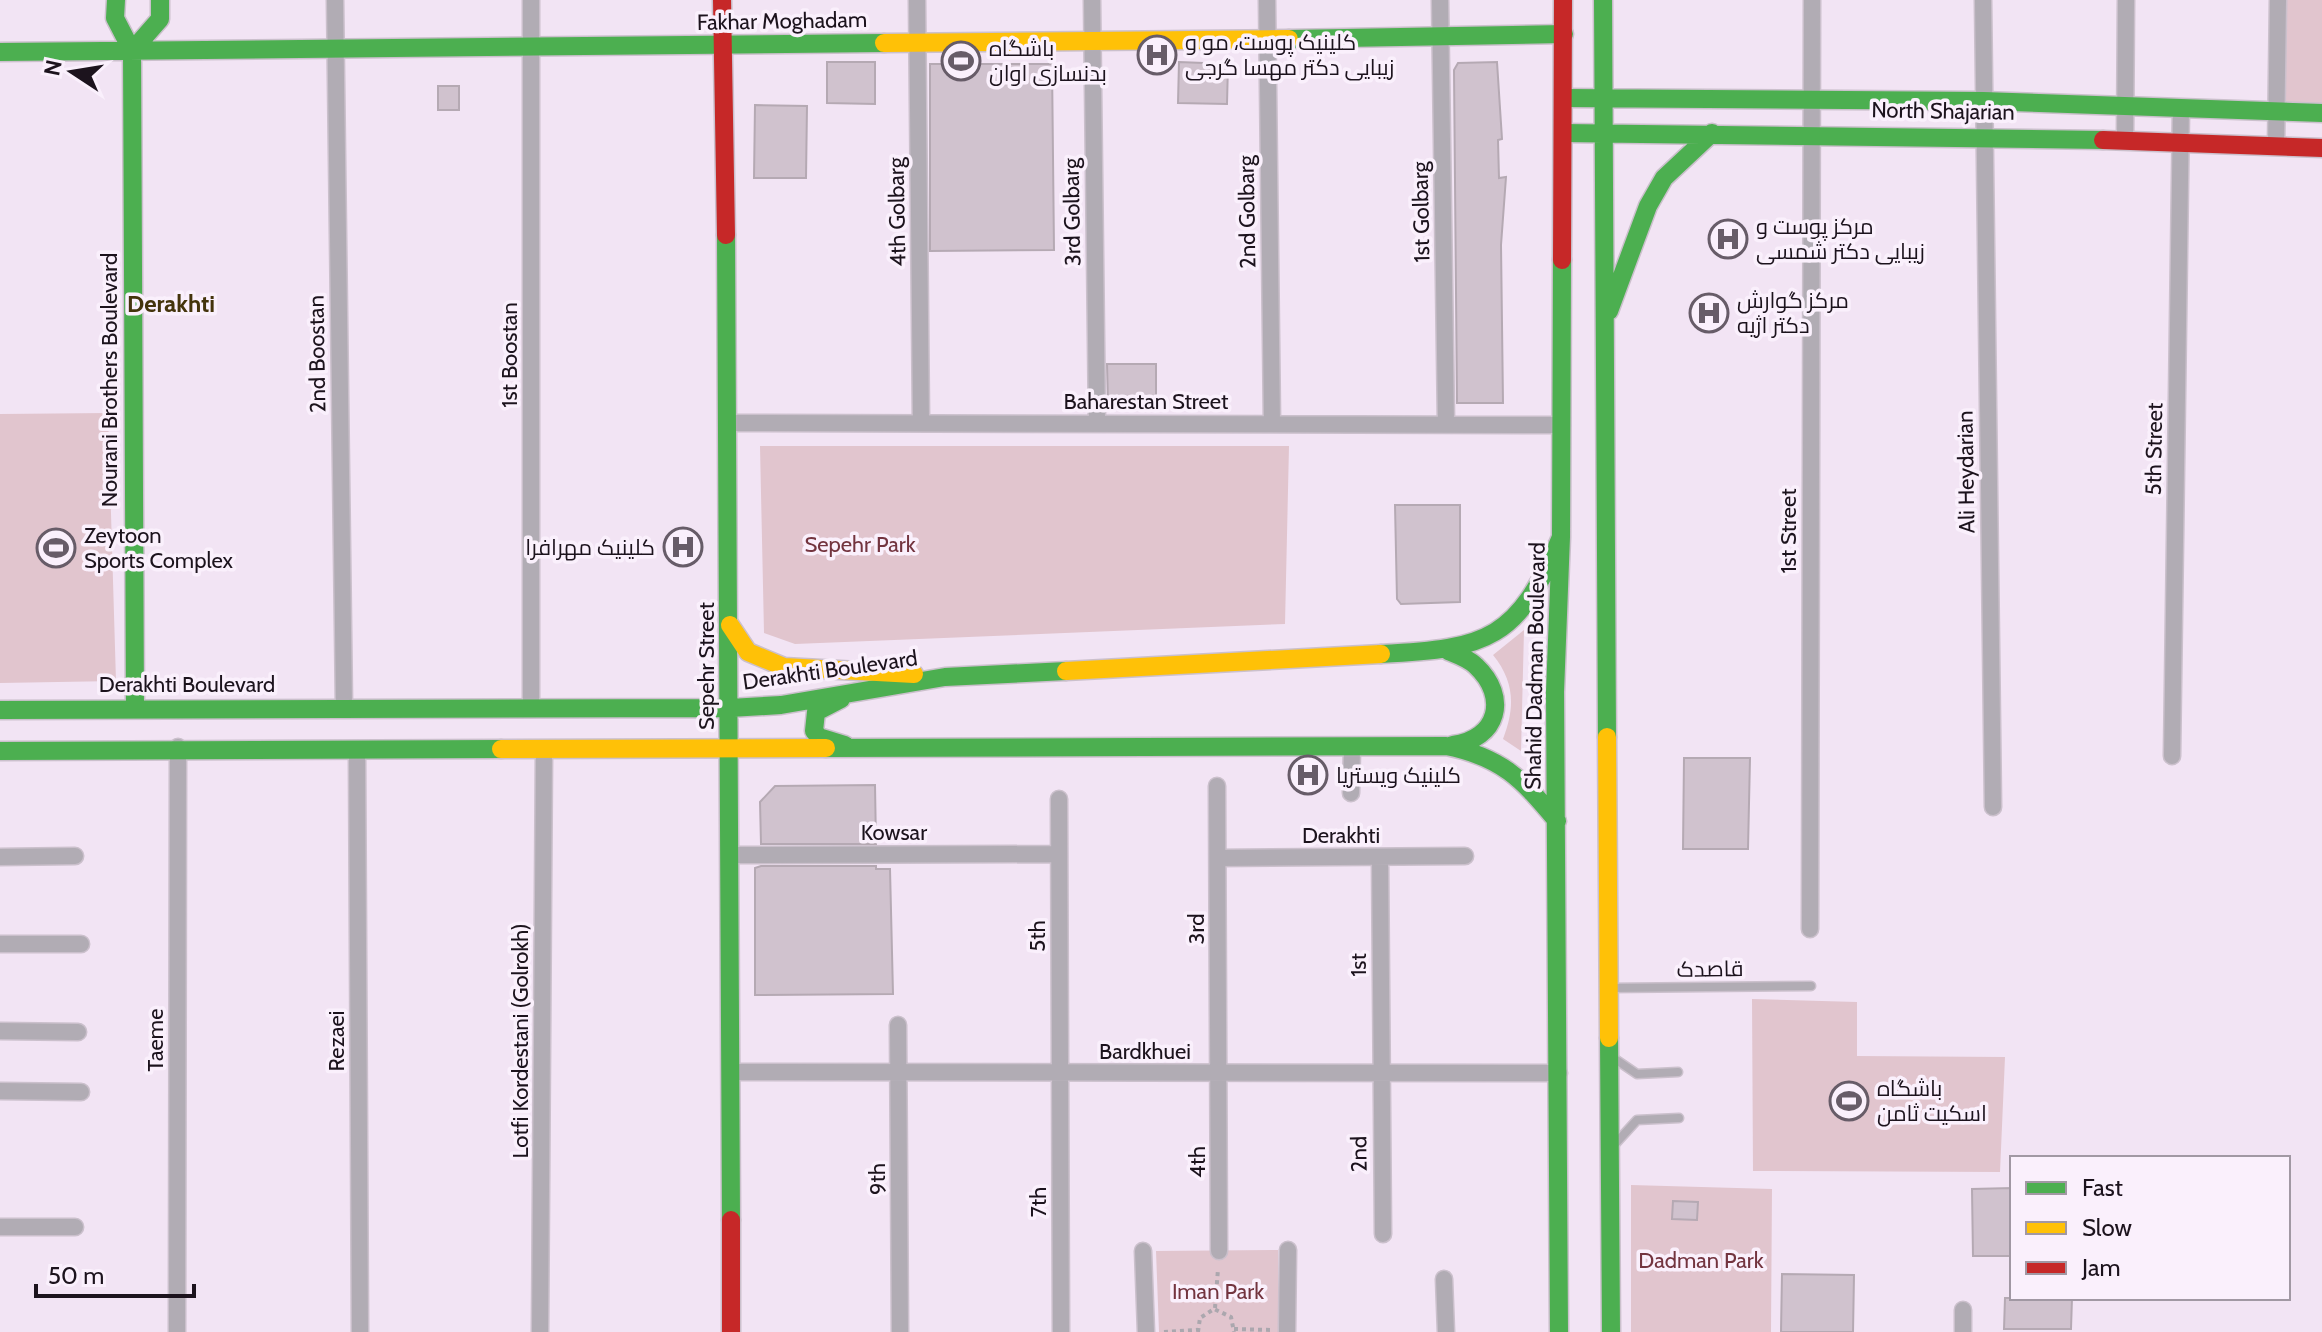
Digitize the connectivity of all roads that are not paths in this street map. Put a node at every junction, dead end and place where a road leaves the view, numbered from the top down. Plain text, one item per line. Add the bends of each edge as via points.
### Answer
1 (116, 0) edge
2 (160, 0) edge
3 (335, 0) edge
4 (531, 0) edge
5 (722, 0) edge
6 (917, 0) edge
7 (1092, 0) edge
8 (1267, 0) edge
9 (1440, 0) edge
10 (1563, 0) edge
11 (1603, 0) edge
12 (1812, 0) edge
13 (1983, 0) edge
14 (2126, 0) edge
15 (2278, 0) edge
16 (1564, 34) junction
17 (1440, 38) junction
18 (1267, 40) junction
19 (1092, 42) junction
20 (917, 44) junction
21 (722, 45) junction
22 (531, 47) junction
23 (335, 49) junction
24 (132, 51) junction
25 (0, 52) edge
26 (1564, 98) junction
27 (1601, 99) junction
28 (1810, 100) junction
29 (1983, 101) junction
30 (2126, 106) junction
31 (2181, 108) junction
32 (2277, 112) junction
33 (2322, 113) edge
34 (1602, 132) junction
35 (1563, 133) junction
36 (1712, 133) junction
37 (1810, 133) junction
38 (1982, 136) junction
39 (2125, 140) junction
40 (2181, 142) junction
41 (2276, 146) junction
42 (2322, 148) edge
43 (1603, 326) junction
44 (729, 423) junction
45 (921, 423) junction
46 (1097, 423) junction
47 (1272, 423) junction
48 (1446, 423) junction
49 (1562, 425) junction
50 (1561, 537) junction
51 (730, 625) junction
52 (1448, 651) junction
53 (945, 677) junction
54 (850, 695) junction
55 (344, 707) junction
56 (135, 708) junction
57 (730, 708) junction
58 (531, 709) junction
59 (0, 710) edge
60 (617, 729) junction
61 (1446, 746) junction
62 (178, 747) junction
63 (863, 749) junction
64 (1352, 749) junction
65 (357, 750) junction
66 (544, 750) junction
67 (0, 751) edge
68 (730, 751) junction
69 (2172, 756) dead end
70 (1217, 786) dead end
71 (1351, 793) dead end
72 (1059, 799) dead end
73 (1993, 807) dead end
74 (1557, 821) junction
75 (1059, 854) junction
76 (730, 855) junction
77 (75, 856) dead end
78 (1465, 856) dead end
79 (0, 857) edge
80 (1380, 857) junction
81 (1218, 858) junction
82 (1810, 929) dead end
83 (0, 944) edge
84 (81, 944) dead end
85 (1811, 986) dead end
86 (1609, 988) junction
87 (898, 1025) dead end
88 (0, 1031) edge
89 (78, 1032) dead end
90 (1609, 1055) junction
91 (730, 1072) junction
92 (898, 1072) junction
93 (1060, 1072) junction
94 (1678, 1072) dead end
95 (1219, 1073) junction
96 (1379, 1073) junction
97 (1559, 1073) junction
98 (0, 1091) edge
99 (81, 1092) dead end
100 (1679, 1118) dead end
101 (1611, 1149) junction
102 (0, 1227) edge
103 (75, 1227) dead end
104 (1383, 1234) dead end
105 (1288, 1250) dead end
106 (1143, 1251) dead end
107 (1219, 1251) road end
108 (1444, 1279) dead end
109 (1963, 1310) dead end
110 (1287, 1331) edge
111 (177, 1332) edge
112 (360, 1332) edge
113 (540, 1332) edge
114 (731, 1332) edge
115 (900, 1332) edge
116 (1061, 1332) edge
117 (1146, 1332) edge
118 (1446, 1332) edge
119 (1559, 1332) edge
120 (1611, 1332) edge
121 (1963, 1332) edge

1 - 24 main road, Nourani Brothers Boulevard via 115,18
2 - 24 main road via 160,19
3 - 23 street, 2nd Boostan
4 - 22 street, 1st Boostan
5 - 21 main road, Sepehr Street
6 - 20 street, 4th Golbarg
7 - 19 street, 3rd Golbarg
8 - 18 street, 2nd Golbarg
9 - 17 street, 1st Golbarg
10 - 16 main road, Shahid Dadman Boulevard
11 - 27 main road
12 - 28 street, 1st Street
13 - 29 street, Ali Heydarian
14 - 30 street
15 - 32 street
16 - 17 main road, Fakhar Moghadam
16 - 26 main road, Shahid Dadman Boulevard
17 - 18 main road, Fakhar Moghadam
17 - 48 street, 1st Golbarg
18 - 19 main road, Fakhar Moghadam
18 - 47 street, 2nd Golbarg
19 - 20 main road, Fakhar Moghadam
19 - 46 street, 3rd Golbarg
20 - 21 main road, Fakhar Moghadam
20 - 45 street, 4th Golbarg
21 - 22 main road, Fakhar Moghadam
21 - 44 main road, Sepehr Street
22 - 23 main road, Fakhar Moghadam
22 - 58 street, 1st Boostan
23 - 24 main road, Fakhar Moghadam
23 - 55 street, 2nd Boostan
24 - 25 main road, Fakhar Moghadam
24 - 56 main road, Nourani Brothers Boulevard
26 - 27 main road, North Shajarian
26 - 35 main road, Shahid Dadman Boulevard
27 - 28 main road, North Shajarian
27 - 34 main road
28 - 29 main road, North Shajarian
28 - 37 street, 1st Street
29 - 30 main road, North Shajarian
29 - 38 street, Ali Heydarian
30 - 31 main road, North Shajarian
30 - 39 street
31 - 32 main road, North Shajarian
31 - 40 street, 5th Street
32 - 33 main road, North Shajarian
32 - 41 street
34 - 35 main road, North Shajarian
34 - 36 main road, North Shajarian
34 - 43 main road
35 - 49 main road, Shahid Dadman Boulevard
36 - 37 main road, North Shajarian
36 - 43 main road via 1664,178 1648,206
37 - 38 main road, North Shajarian
37 - 82 street, 1st Street
38 - 39 main road, North Shajarian
38 - 73 street, Ali Heydarian
39 - 40 main road, North Shajarian
40 - 41 main road, North Shajarian
40 - 69 street, 5th Street
41 - 42 main road, North Shajarian
43 - 86 main road
44 - 45 street, Baharestan Street
44 - 51 main road, Sepehr Street
45 - 46 street, Baharestan Street
46 - 47 street, Baharestan Street
47 - 48 street, Baharestan Street
48 - 49 street, Baharestan Street
49 - 50 main road, Shahid Dadman Boulevard
50 - 52 main road, Derakhti Boulevard via 1527,609 1493,635
50 - 74 main road, Shahid Dadman Boulevard
51 - 53 main road via 748,652 784,667
51 - 57 main road, Sepehr Street
52 - 53 main road, Derakhti Boulevard
52 - 61 main road via 1482,672 1495,702 1485,733
53 - 54 main road, Derakhti Boulevard
54 - 57 main road, Derakhti Boulevard
54 - 63 main road via 816,712 814,731 831,742
55 - 56 main road, Derakhti Boulevard
55 - 58 main road, Derakhti Boulevard
56 - 59 main road, Derakhti Boulevard
57 - 60 main road, Derakhti Boulevard
57 - 68 main road, Sepehr Street
58 - 60 main road, Derakhti Boulevard
60 - 66 main road, Derakhti Boulevard
60 - 68 main road, Derakhti Boulevard
61 - 64 main road, Derakhti Boulevard
61 - 74 main road, Derakhti Boulevard via 1486,753 1499,761
62 - 65 main road, Derakhti Boulevard
62 - 67 main road, Derakhti Boulevard
62 - 111 street, Taeme
63 - 64 main road, Derakhti Boulevard
63 - 68 main road, Derakhti Boulevard
64 - 71 street
65 - 66 main road, Derakhti Boulevard
65 - 112 street, Rezaei
66 - 113 street, Lotfi Kordestani (Golrokh)
68 - 76 main road, Sepehr Street
70 - 81 street, 3rd
72 - 75 street, 5th
74 - 97 main road, Shahid Dadman Boulevard
75 - 76 street, Kowsar
75 - 93 street, 5th
76 - 91 main road, Sepehr Street
77 - 79 street
78 - 80 street, Derakhti
80 - 81 street, Derakhti
80 - 96 street, 1st
81 - 95 street, 3rd
83 - 84 street
85 - 86 lane, قاصدک
86 - 90 main road
87 - 92 street, 9th
88 - 89 street
90 - 94 lane via 1637,1074
90 - 101 main road
91 - 92 street, Bardkhuei
91 - 114 main road, Sepehr Street
92 - 93 street, Bardkhuei
92 - 115 street, 9th
93 - 95 street, Bardkhuei
93 - 116 street, 7th
95 - 96 street, Bardkhuei
95 - 107 street, 4th
96 - 97 street, Bardkhuei
96 - 104 street, 2nd
97 - 119 main road, Shahid Dadman Boulevard
98 - 99 street
100 - 101 lane via 1637,1120
101 - 120 main road
102 - 103 street
105 - 110 street
106 - 117 street
108 - 118 street
109 - 121 street

